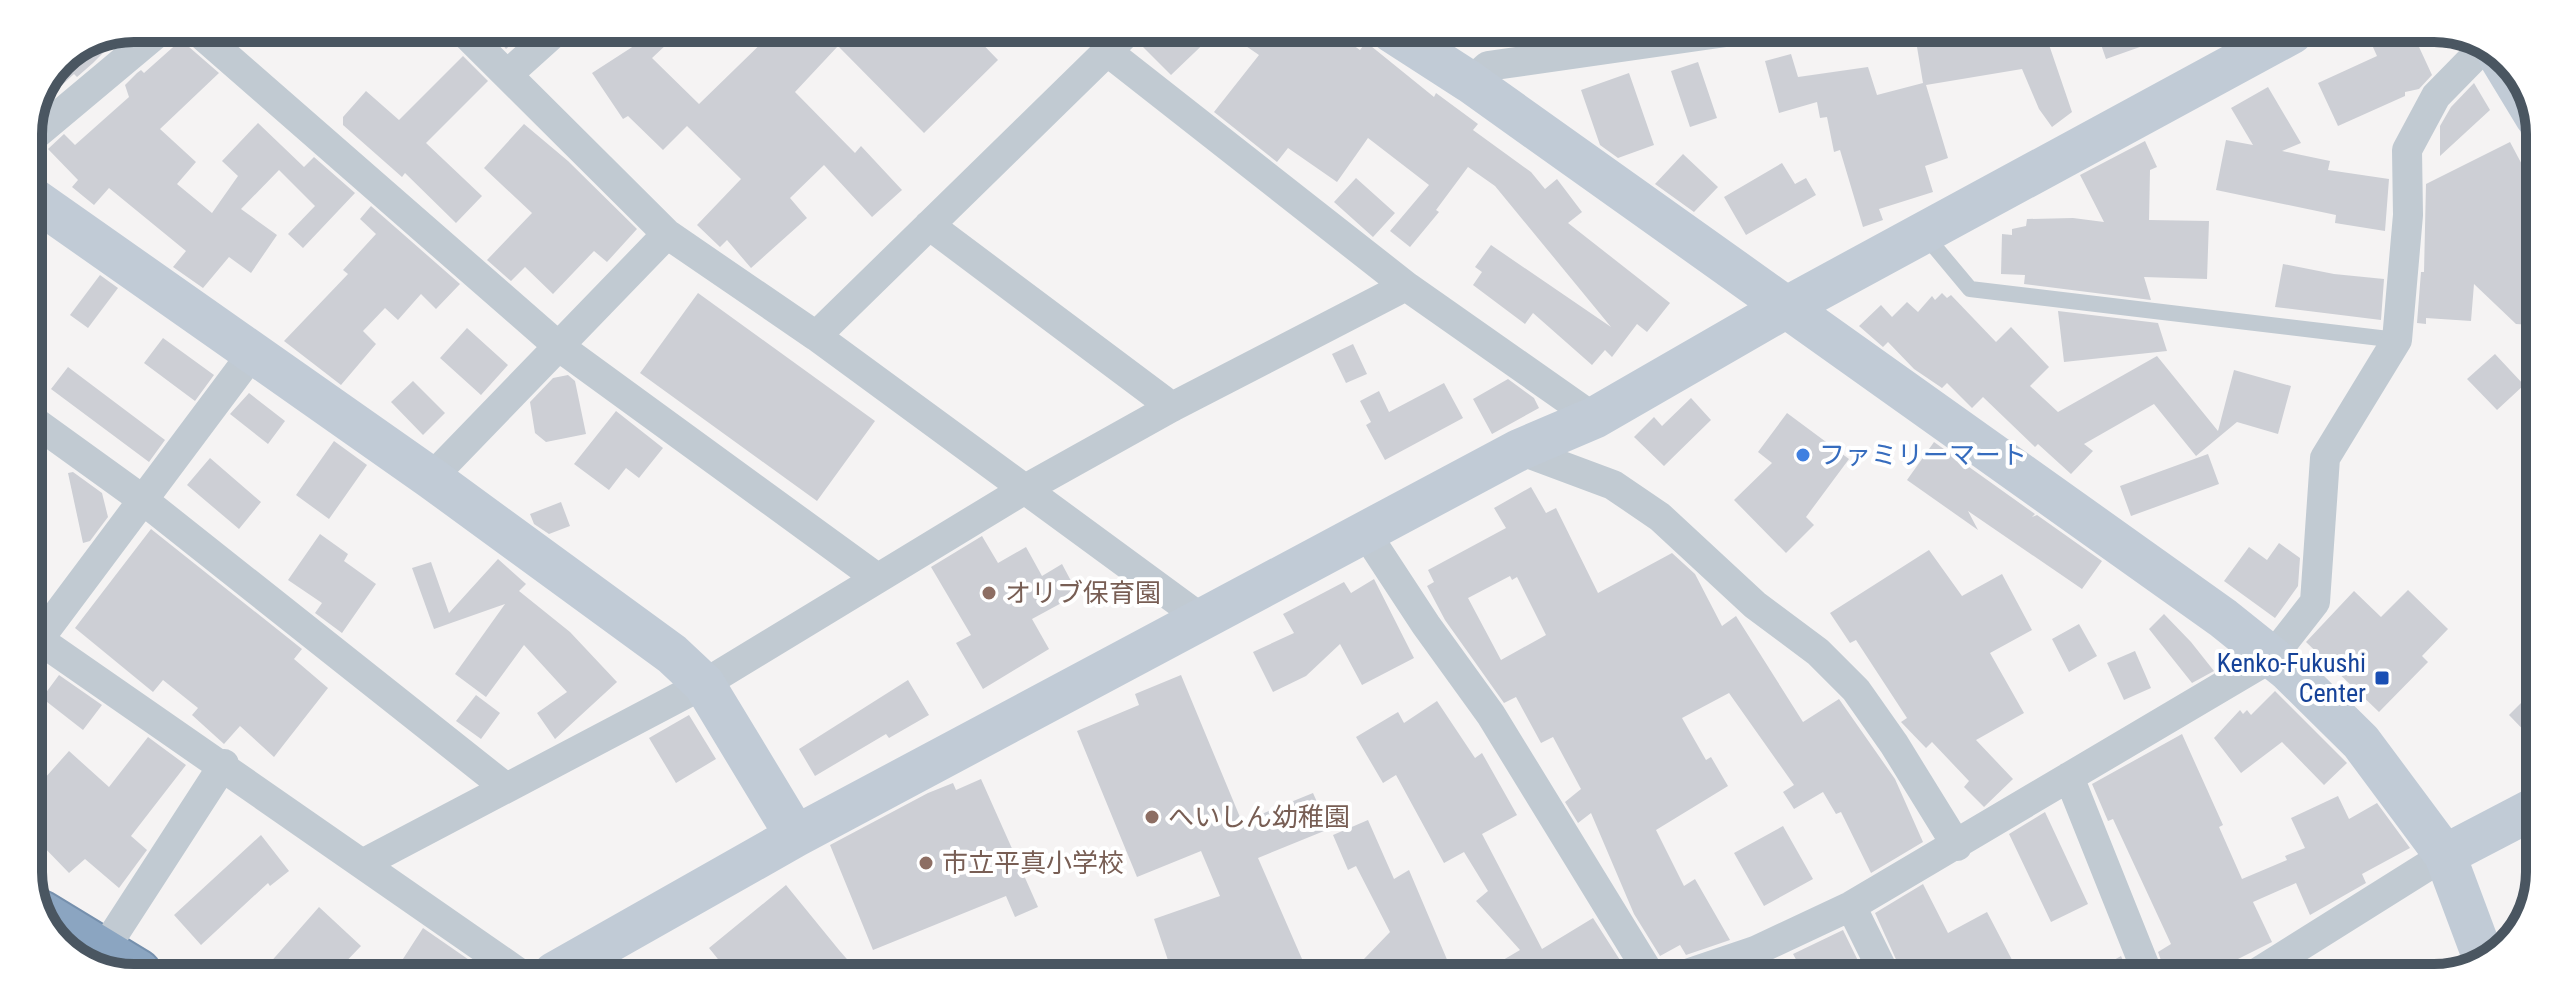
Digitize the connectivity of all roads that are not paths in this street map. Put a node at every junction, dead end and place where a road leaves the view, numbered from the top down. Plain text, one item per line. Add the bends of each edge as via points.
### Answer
1 (146, 42) edge
2 (210, 42) edge
3 (475, 42) edge
4 (544, 42) edge
5 (1118, 42) edge
6 (1120, 42) edge
7 (1408, 42) edge
8 (1656, 42) edge
9 (2275, 42) edge
10 (2478, 54) edge
11 (508, 74) junction
12 (1470, 82) junction
13 (43, 129) edge
14 (42, 205) edge
15 (929, 225) junction
16 (1923, 233) junction
17 (667, 234) junction
18 (1406, 286) junction
19 (1785, 308) junction
20 (816, 336) junction
21 (2397, 340) junction
22 (557, 345) junction
23 (252, 354) junction
24 (1172, 407) junction
25 (1594, 418) junction
26 (42, 427) edge
27 (1519, 450) junction
28 (431, 478) junction
29 (1025, 489) junction
30 (143, 500) junction
31 (1365, 532) junction
32 (877, 578) junction
33 (1202, 619) junction
34 (42, 626) edge
35 (42, 641) edge
36 (2272, 657) junction
37 (704, 684) junction
38 (224, 764) junction
39 (2069, 777) junction
40 (505, 787) junction
41 (2526, 813) edge
42 (796, 836) junction
43 (1957, 846) junction
44 (2445, 855) junction
45 (364, 863) junction
46 (1851, 906) junction
47 (58, 923) edge
48 (2481, 951) edge
49 (120, 962) edge
50 (506, 964) edge
51 (570, 964) edge
52 (1644, 964) edge
53 (1717, 964) edge
54 (1880, 964) edge
55 (2144, 964) edge
56 (2271, 964) edge

1 - 13 street
2 - 22 street
3 - 11 street
4 - 11 street
5 - 15 street
6 - 18 street
7 - 12 street
8 - 12 street via 1488,66
9 - 16 street
10 - 21 street via 2436,96 2407,150 2408,215
11 - 17 street
12 - 19 street
14 - 23 street
15 - 20 street
15 - 24 street
16 - 19 street
16 - 21 lane via 1970,289
17 - 20 street
17 - 22 street
18 - 24 street
18 - 25 street
19 - 25 street
19 - 36 street
20 - 29 street
21 - 36 street via 2325,458 2315,602
22 - 28 street
22 - 32 street
23 - 28 street
23 - 30 street
24 - 29 street
25 - 27 street
26 - 30 street
27 - 31 street
27 - 43 street via 1613,485 1660,517 1755,605 1818,652 1856,690
28 - 37 street via 672,654
29 - 32 street
29 - 33 street
30 - 34 street
30 - 40 street
31 - 33 street
31 - 52 street via 1491,715
32 - 37 street
33 - 42 street
35 - 38 street
36 - 39 street
36 - 44 street via 2361,742
37 - 40 street
37 - 42 street
38 - 45 street
38 - 49 street
39 - 43 street
39 - 55 street
40 - 45 street
41 - 44 street
42 - 51 street
43 - 46 street
44 - 48 street
44 - 56 street
45 - 50 street
46 - 53 street
46 - 54 street
47 - 49 highway

